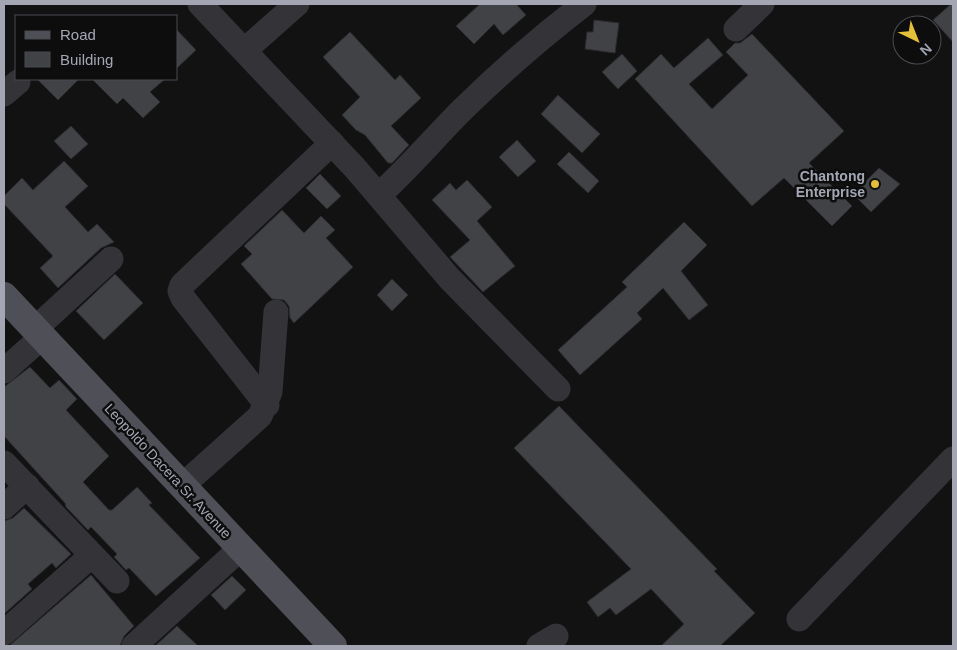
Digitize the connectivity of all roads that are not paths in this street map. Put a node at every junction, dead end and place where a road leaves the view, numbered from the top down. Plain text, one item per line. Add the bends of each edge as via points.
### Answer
1 (200, 4) edge
2 (297, 4) edge
3 (584, 4) edge
4 (762, 4) edge
5 (736, 29) dead end
6 (245, 50) junction
7 (332, 143) junction
8 (379, 194) junction
9 (111, 259) dead end
10 (4, 296) edge
11 (276, 312) dead end
12 (39, 333) junction
13 (4, 372) edge
14 (558, 389) dead end
15 (267, 405) junction
16 (953, 459) edge
17 (4, 463) edge
18 (27, 486) junction
19 (182, 486) junction
20 (4, 507) edge
21 (241, 548) junction
22 (92, 555) junction
23 (117, 581) dead end
24 (799, 619) dead end
25 (4, 633) edge
26 (134, 646) edge
27 (333, 646) edge

1 - 6 street
2 - 6 street
3 - 8 street via 530,46
4 - 5 street
6 - 7 street
7 - 8 street
7 - 15 street via 225,242 182,285 180,291
8 - 14 street via 449,278
9 - 12 street
10 - 12 main road, Leopoldo Dacera Sr. Avenue
11 - 15 street
12 - 13 street
12 - 19 main road, Leopoldo Dacera Sr. Avenue
15 - 19 street via 260,416
16 - 24 street
17 - 18 street
18 - 20 street
18 - 22 street
19 - 21 main road, Leopoldo Dacera Sr. Avenue
21 - 26 street
21 - 27 main road, Leopoldo Dacera Sr. Avenue
22 - 23 street
22 - 25 street

